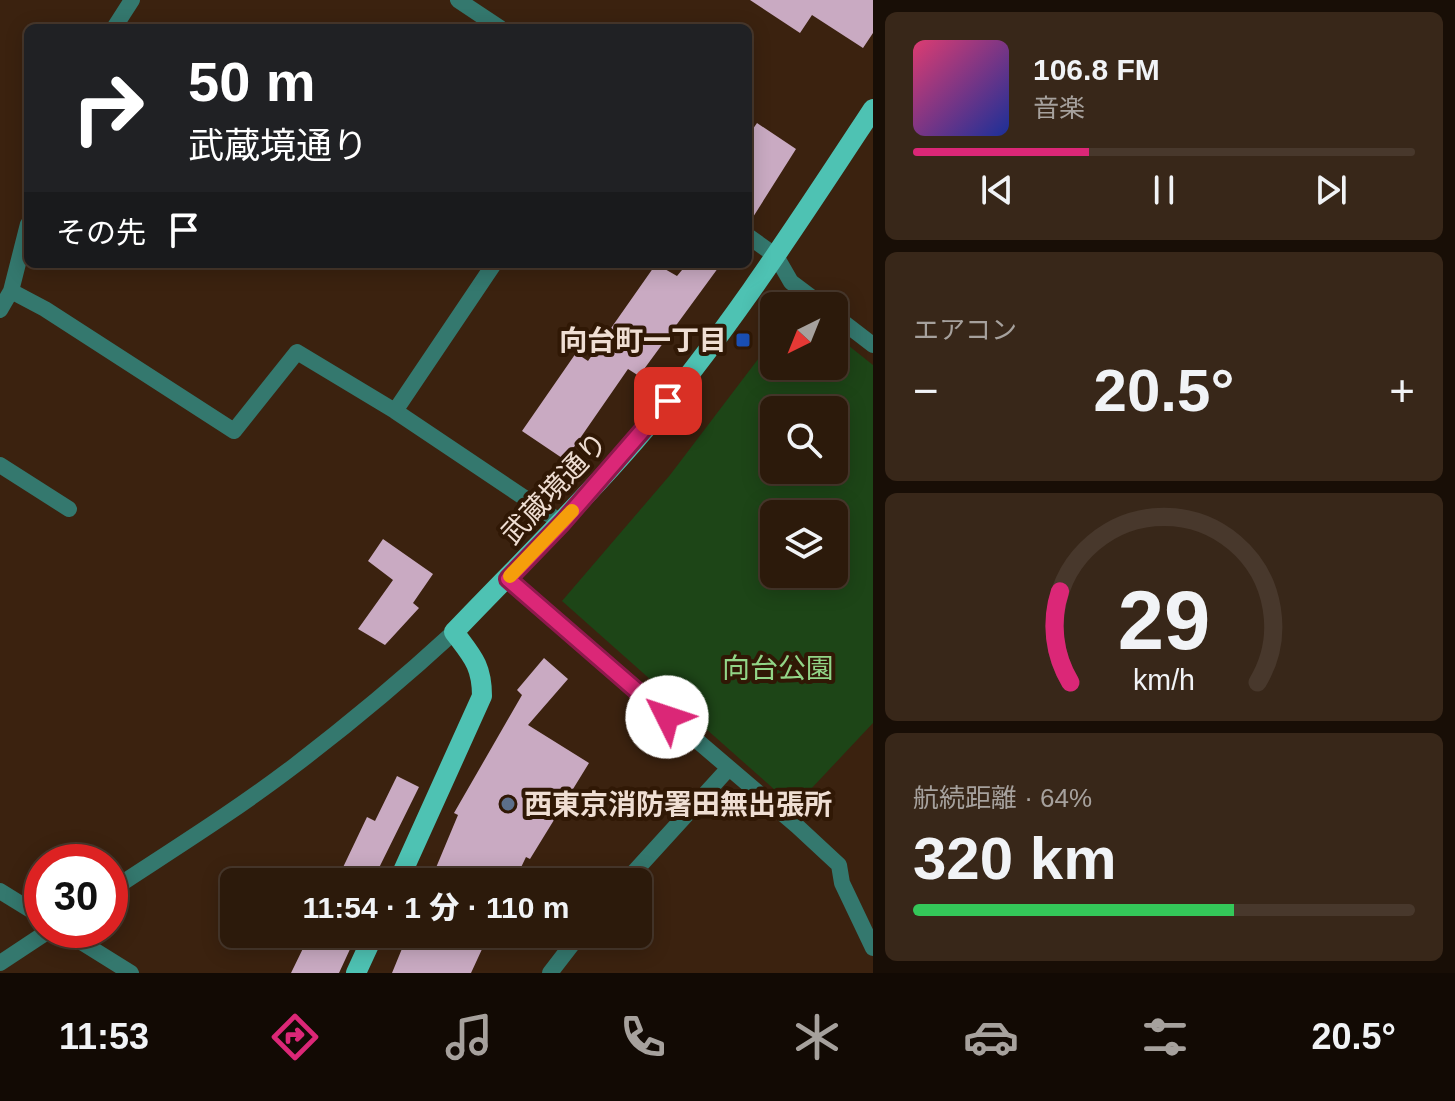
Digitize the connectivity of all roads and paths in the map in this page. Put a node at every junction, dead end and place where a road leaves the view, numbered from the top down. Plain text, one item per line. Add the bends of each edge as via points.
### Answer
1 (132, 0) edge
2 (458, 0) edge
3 (117, 24) edge
4 (494, 24) edge
5 (873, 109) edge
6 (752, 239) edge
7 (24, 240) edge
8 (776, 256) junction
9 (491, 268) edge
10 (11, 291) junction
11 (804, 292) edge
12 (0, 310) edge
13 (848, 326) edge
14 (873, 345) edge
15 (389, 407) junction
16 (0, 465) edge
17 (69, 509) dead end
18 (562, 523) junction
19 (508, 579) junction
20 (454, 632) junction
21 (728, 769) junction
22 (404, 868) edge
23 (638, 868) edge
24 (128, 879) edge
25 (0, 891) edge
26 (24, 906) edge
27 (24, 947) edge
28 (91, 948) edge
29 (368, 948) edge
30 (569, 948) edge
31 (873, 948) edge
32 (0, 963) edge
33 (131, 973) edge
34 (356, 973) edge
35 (550, 973) edge

1 - 3 street
2 - 4 street
5 - 8 main road, 武蔵境通り
6 - 8 street
7 - 10 street
8 - 11 street via 791,282
8 - 18 main road, 武蔵境通り via 636,440
9 - 15 street
10 - 12 street
10 - 15 street via 234,431 297,352
13 - 14 street
15 - 18 street
16 - 17 street
18 - 19 main road, 武蔵境通り
19 - 20 main road, 武蔵境通り
19 - 21 street
20 - 22 main road via 482,673 482,696
20 - 24 street via 294,766
21 - 23 street
21 - 31 street via 839,865 842,883
25 - 26 street
27 - 32 street
28 - 33 street
29 - 34 main road
30 - 35 street

